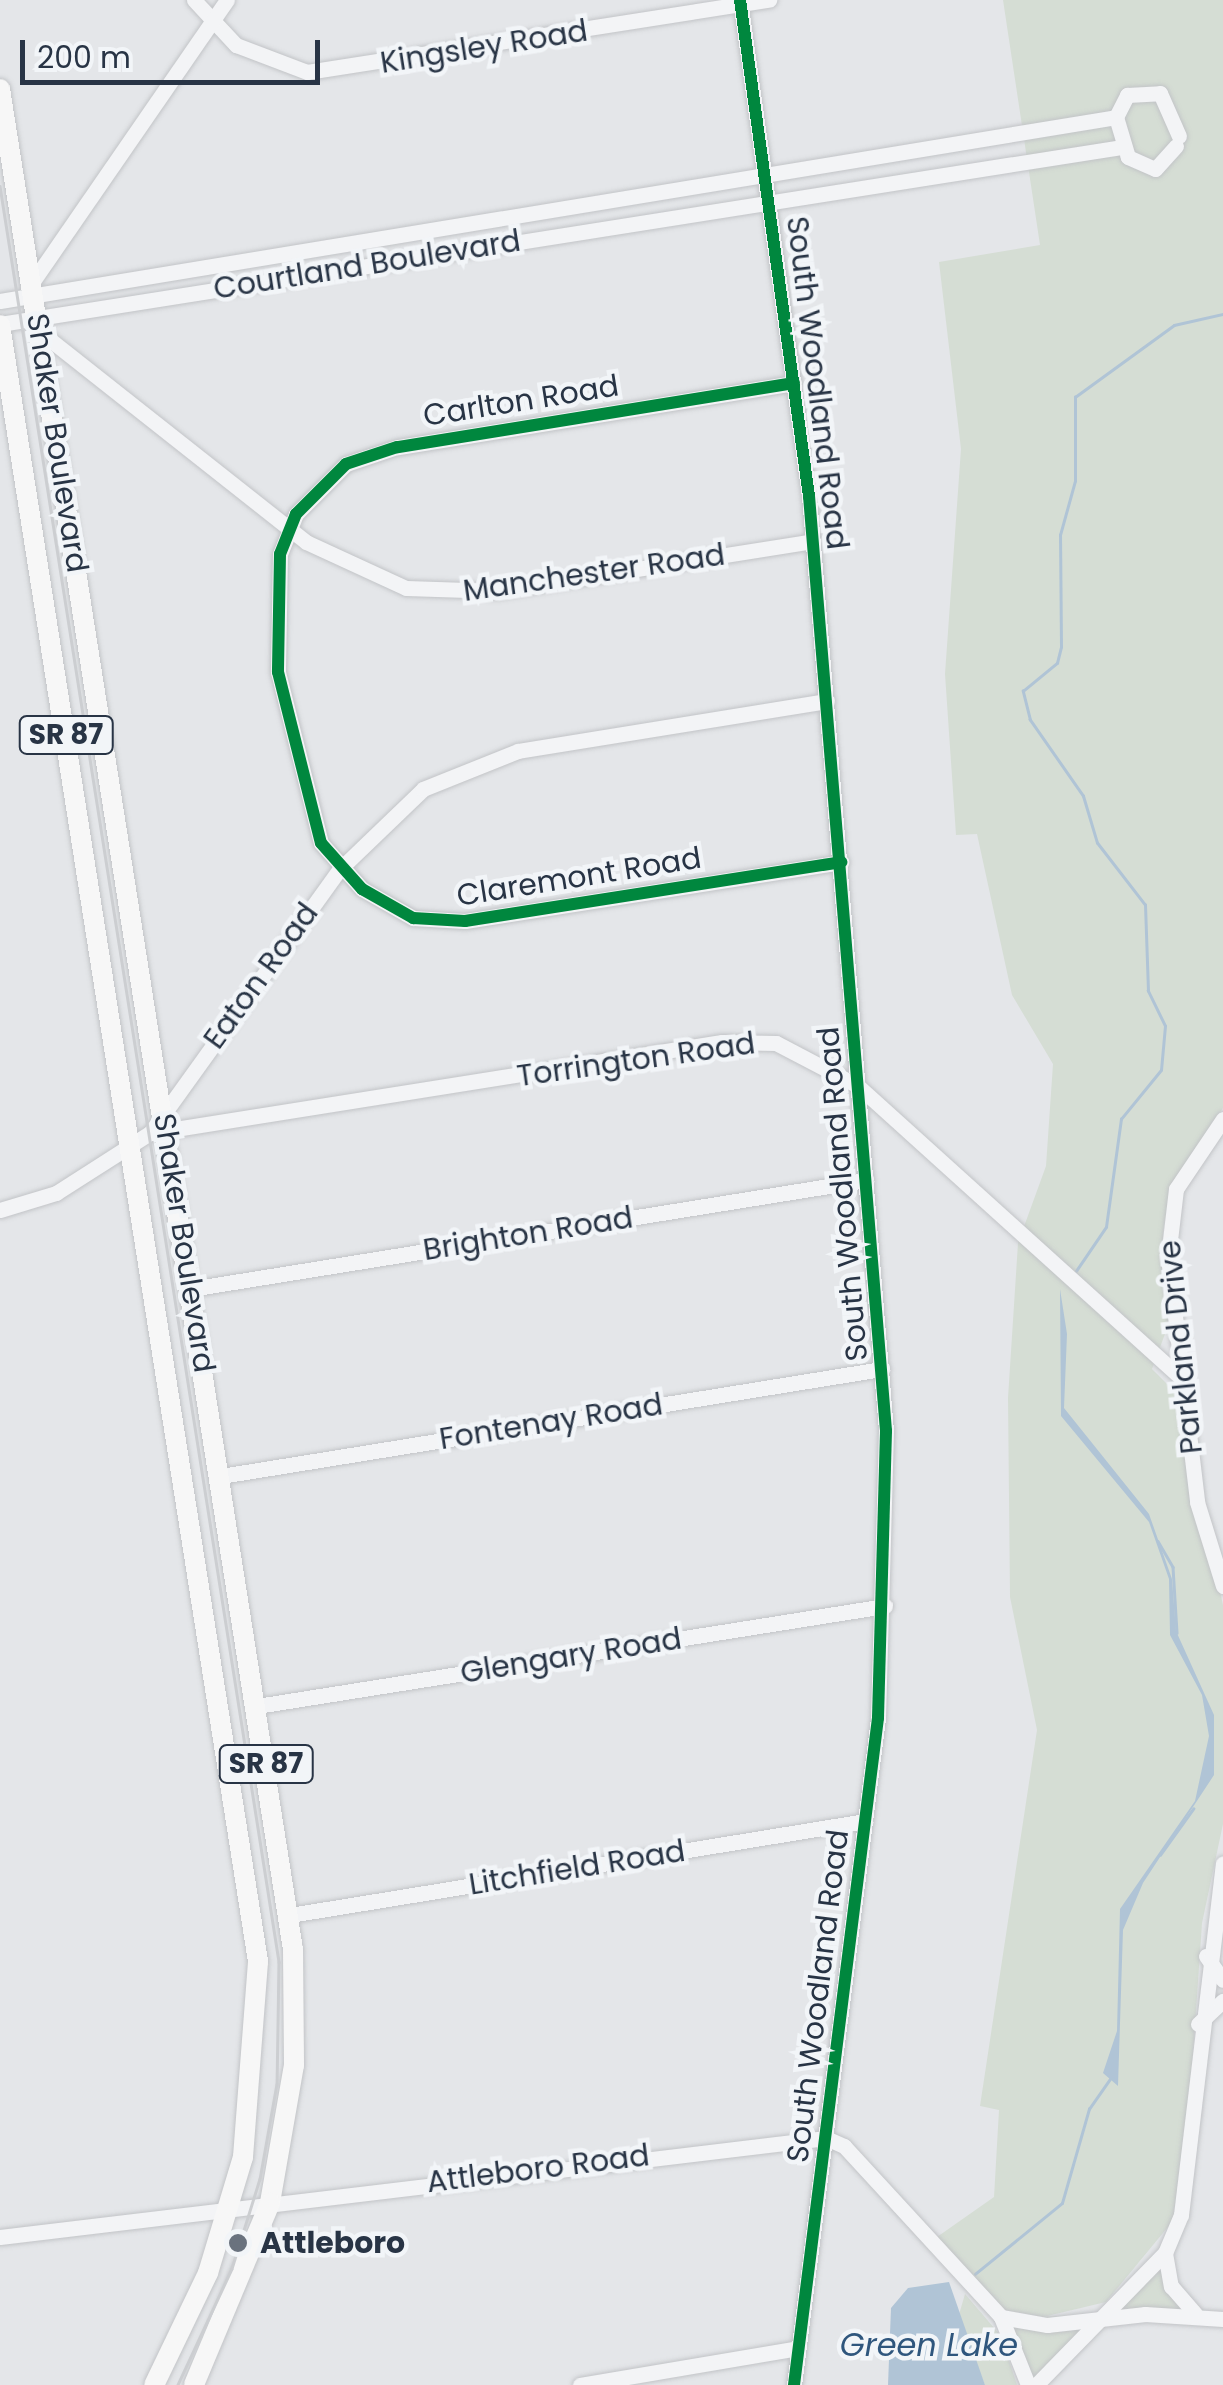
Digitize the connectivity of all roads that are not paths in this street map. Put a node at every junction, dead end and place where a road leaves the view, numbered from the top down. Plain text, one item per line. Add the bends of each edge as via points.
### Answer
1 (194, 0) edge
2 (227, 0) edge
3 (769, 0) edge
4 (741, 3) edge
5 (210, 24) junction
6 (0, 89) edge
7 (1116, 117) junction
8 (1016, 138) junction
9 (1121, 147) junction
10 (1020, 160) junction
11 (766, 178) junction
12 (730, 184) junction
13 (769, 200) junction
14 (733, 206) junction
15 (443, 230) junction
16 (446, 252) junction
17 (92, 286) junction
18 (32, 290) junction
19 (0, 301) edge
20 (96, 309) junction
21 (0, 324) edge
22 (38, 324) junction
23 (794, 383) junction
24 (288, 529) junction
25 (813, 541) junction
26 (827, 701) junction
27 (841, 862) junction
28 (340, 868) junction
29 (858, 1086) junction
30 (1223, 1119) edge
31 (160, 1126) junction
32 (131, 1146) junction
33 (866, 1180) junction
34 (0, 1210) edge
35 (190, 1289) junction
36 (882, 1370) junction
37 (1182, 1379) junction
38 (221, 1476) junction
39 (1223, 1586) edge
40 (885, 1606) junction
41 (257, 1706) junction
42 (864, 1821) junction
43 (1223, 1864) edge
44 (290, 1915) junction
45 (1206, 1956) junction
46 (1223, 1980) edge
47 (1223, 2002) edge
48 (1198, 2024) junction
49 (826, 2138) junction
50 (270, 2203) junction
51 (229, 2208) junction
52 (0, 2237) edge
53 (1165, 2254) junction
54 (1195, 2314) junction
55 (1105, 2316) junction
56 (1001, 2317) junction
57 (1223, 2319) edge
58 (798, 2348) junction
59 (154, 2385) edge
60 (194, 2385) edge
61 (580, 2385) edge
62 (794, 2385) edge
63 (1032, 2385) edge

1 - 5 street
2 - 5 street
3 - 4 street, Kingsley Road
4 - 5 street, Kingsley Road via 307,72 260,59
4 - 11 street, South Woodland Road
5 - 18 street
6 - 18 main road, Shaker Boulevard / SR 87
7 - 8 street, Courtland Boulevard
7 - 9 street
7 - 9 street, Courtland Boulevard via 1127,95 1151,89 1172,108 1178,141 1156,168
8 - 10 street
8 - 11 street, Courtland Boulevard
9 - 10 street, Courtland Boulevard
10 - 13 street, Courtland Boulevard
11 - 12 street, Courtland Boulevard
11 - 13 street, South Woodland Road
12 - 14 street
12 - 15 street, Courtland Boulevard
13 - 14 street, Courtland Boulevard
13 - 23 street, South Woodland Road
14 - 16 street, Courtland Boulevard
15 - 16 street
15 - 17 street, Courtland Boulevard
16 - 20 street, Courtland Boulevard
17 - 18 street, Courtland Boulevard
17 - 20 street
18 - 19 street, Courtland Boulevard
18 - 22 main road, Shaker Boulevard / SR 87
20 - 22 street, Courtland Boulevard
21 - 22 street, Courtland Boulevard
21 - 32 main road, Shaker Boulevard / SR 87
22 - 24 street, Manchester Road
22 - 31 main road, Shaker Boulevard / SR 87
23 - 24 street, Carlton Road via 385,449 336,471
23 - 25 street, South Woodland Road
24 - 25 street, Manchester Road via 366,574 442,593
24 - 28 street via 275,585 282,698 306,806
25 - 26 street, South Woodland Road
26 - 27 street, South Woodland Road
26 - 28 street, Eaton Road via 477,763 407,800
27 - 28 street, Claremont Road via 449,922 399,913
27 - 29 street, South Woodland Road
28 - 31 street, Eaton Road
29 - 31 street, Torrington Road via 804,1052 735,1040
29 - 33 street, South Woodland Road
29 - 37 street, Torrington Road
30 - 37 street, Parkland Drive via 1190,1158 1169,1222
31 - 32 street, Eaton Road
31 - 35 main road, Shaker Boulevard / SR 87
32 - 34 street, Eaton Road via 56,1193
32 - 51 main road, Shaker Boulevard / SR 87 via 256,1940 255,2085
33 - 35 street, Brighton Road
33 - 36 street, South Woodland Road
35 - 38 main road, Shaker Boulevard / SR 87
36 - 38 street, Fontenay Road
36 - 40 street, South Woodland Road
37 - 39 street, Parkland Drive via 1197,1502
38 - 41 main road, Shaker Boulevard / SR 87
40 - 41 street, Glengary Road
40 - 42 street, South Woodland Road
41 - 44 main road, Shaker Boulevard / SR 87
42 - 44 street, Litchfield Road
42 - 49 street, South Woodland Road
43 - 45 street
44 - 50 main road, Shaker Boulevard / SR 87 via 294,2065
45 - 46 street
45 - 48 street
47 - 48 street
48 - 53 street via 1192,2169
49 - 50 street, Attleboro Road
49 - 56 street via 844,2146
49 - 58 street, South Woodland Road
50 - 51 street, Attleboro Road
50 - 60 main road, Shaker Boulevard / SR 87
51 - 52 street, Attleboro Road
51 - 59 main road, Shaker Boulevard / SR 87
53 - 54 street via 1171,2286
53 - 55 street
54 - 55 street
54 - 57 street
55 - 56 street via 1047,2326
55 - 63 street
56 - 63 street
58 - 61 street
58 - 62 street, South Woodland Road

